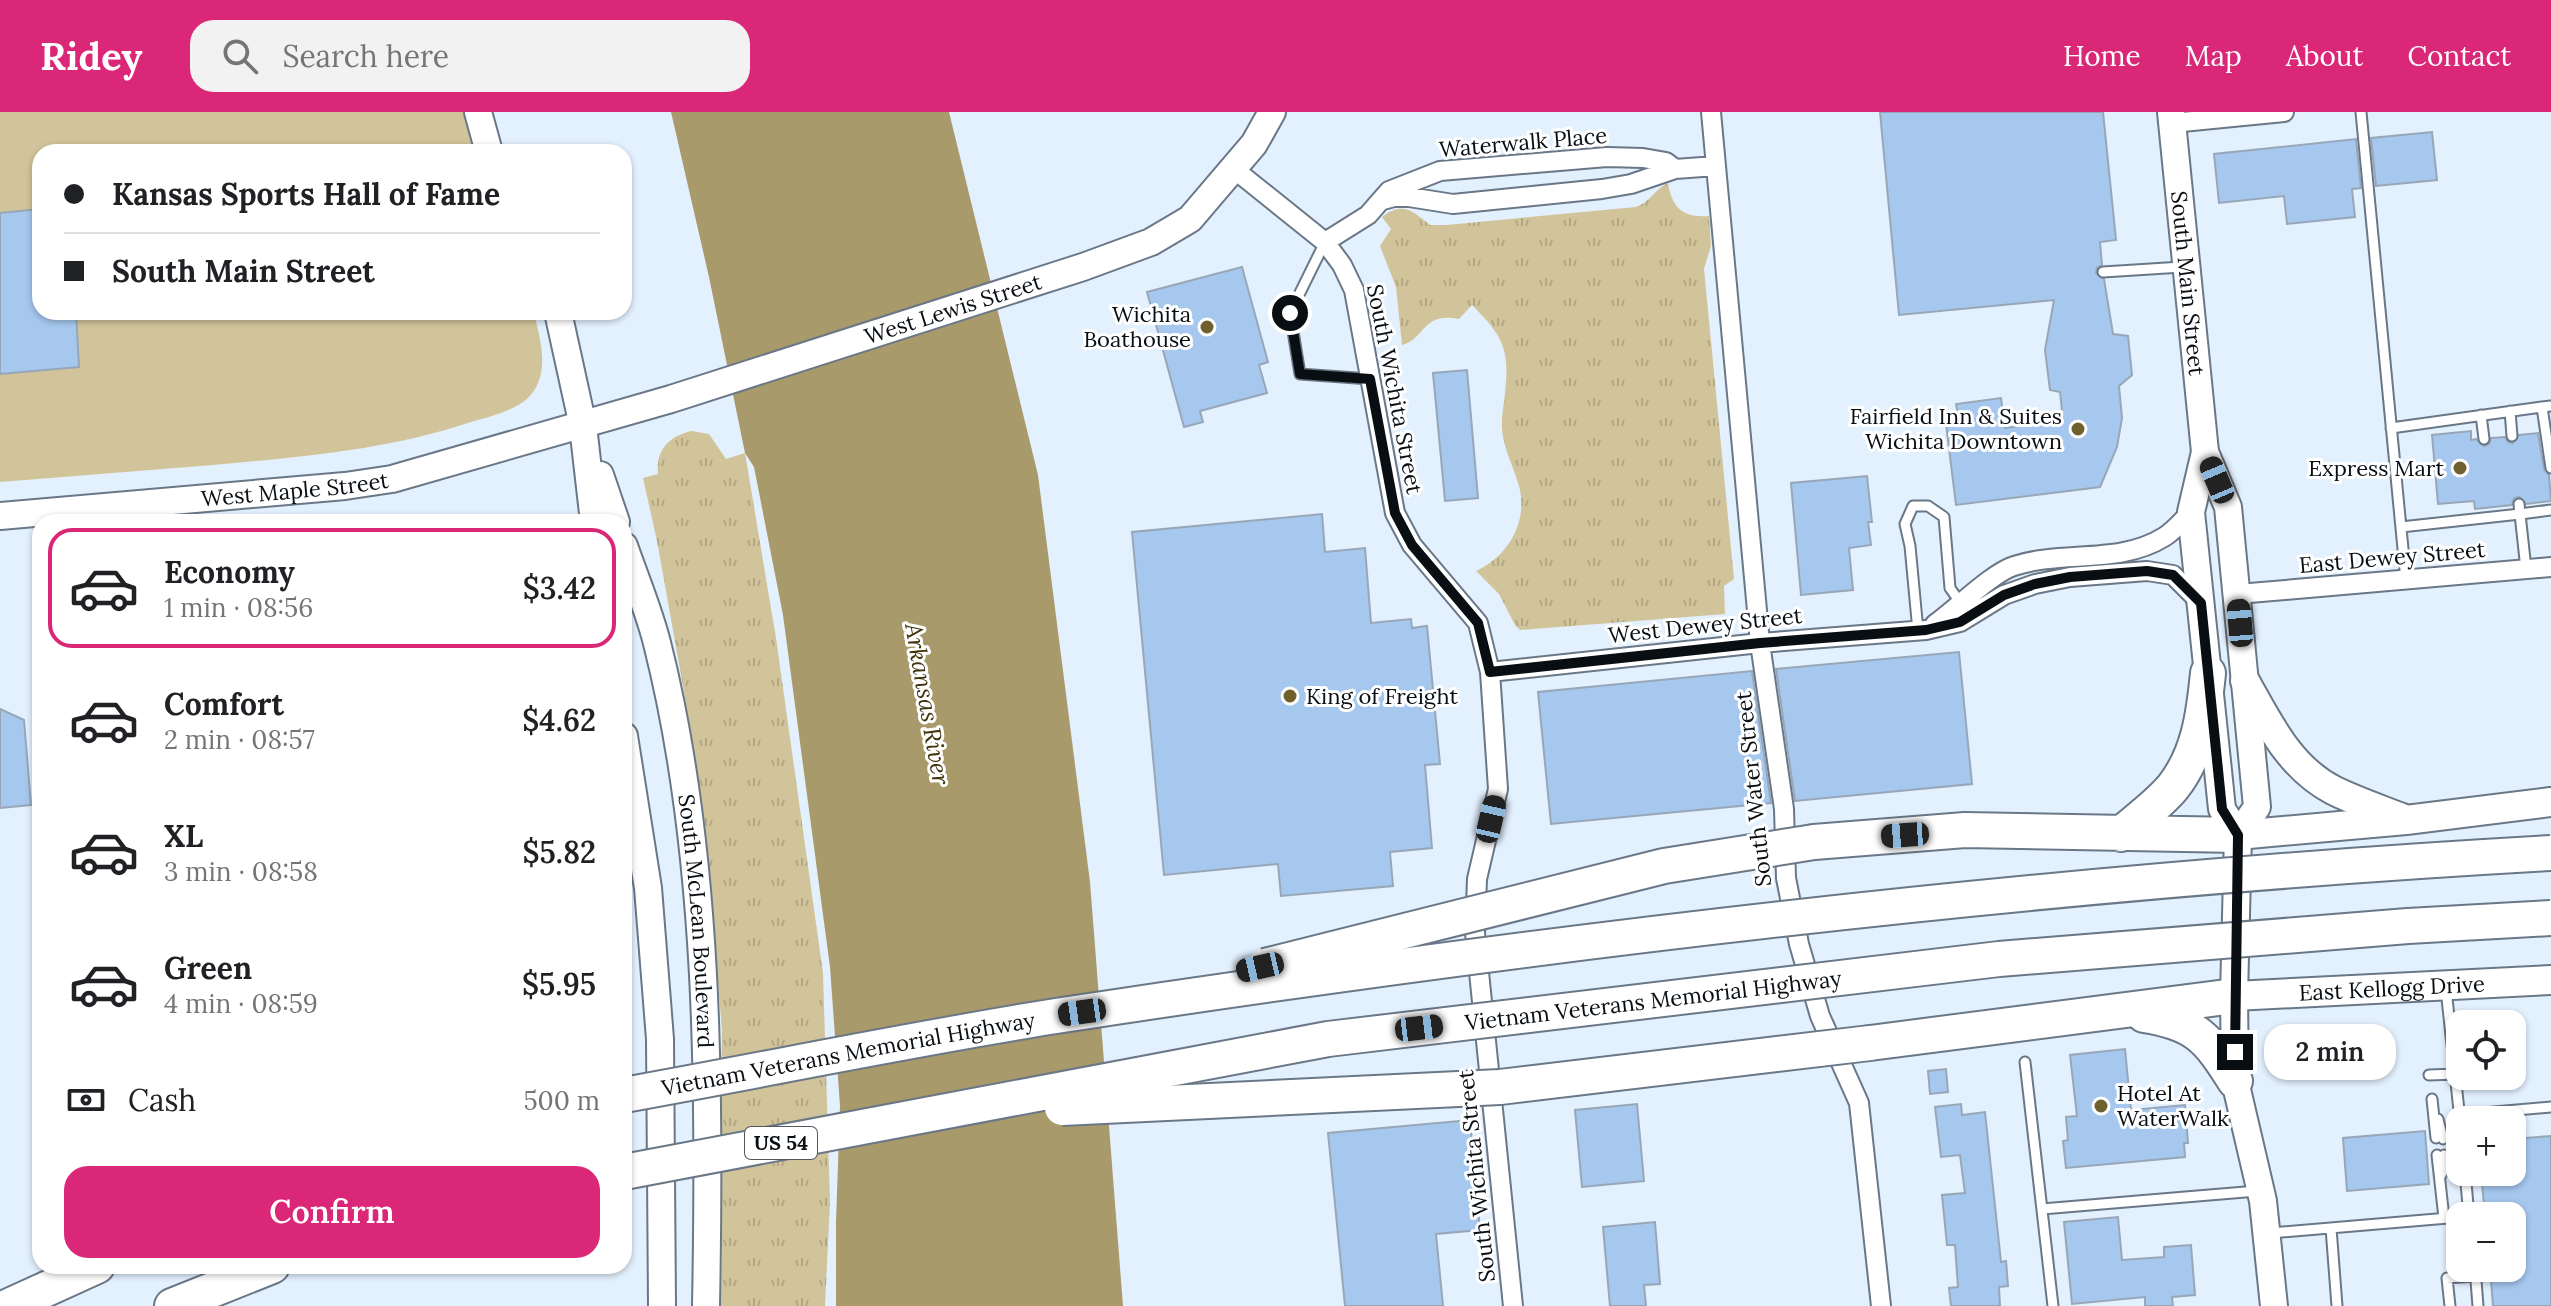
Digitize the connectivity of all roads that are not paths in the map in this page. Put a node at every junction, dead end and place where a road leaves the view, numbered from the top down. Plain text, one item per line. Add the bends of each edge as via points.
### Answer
1 (478, 112) edge
2 (1272, 112) edge
3 (1711, 112) edge
4 (2284, 112) edge
5 (2361, 112) edge
6 (2172, 117) edge
7 (487, 144) edge
8 (1716, 166) junction
9 (1234, 169) junction
10 (1675, 169) junction
11 (1381, 201) junction
12 (1325, 242) junction
13 (2186, 267) junction
14 (2103, 272) dead end
15 (560, 320) edge
16 (1370, 379) junction
17 (2547, 406) edge
18 (2510, 411) junction
19 (2481, 415) junction
20 (583, 426) junction
21 (2391, 428) junction
22 (2512, 436) dead end
23 (2484, 439) dead end
24 (2205, 452) junction
25 (2551, 468) edge
26 (2519, 509) junction
27 (2551, 510) edge
28 (2191, 512) junction
29 (593, 514) edge
30 (613, 514) edge
31 (0, 516) edge
32 (2401, 527) junction
33 (2551, 567) edge
34 (2526, 569) junction
35 (632, 570) edge
36 (2406, 580) junction
37 (2238, 594) junction
38 (2201, 603) junction
39 (1962, 605) junction
40 (1922, 631) junction
41 (1760, 643) junction
42 (1490, 672) junction
43 (2208, 673) junction
44 (2245, 681) junction
45 (632, 787) edge
46 (2551, 802) edge
47 (2406, 820) junction
48 (2121, 834) junction
49 (2238, 835) junction
50 (2551, 853) edge
51 (2551, 918) edge
52 (2551, 980) edge
53 (2445, 985) junction
54 (2234, 996) junction
55 (2448, 1010) edge
56 (2116, 1011) junction
57 (1051, 1017) junction
58 (2025, 1062) dead end
59 (2446, 1074) edge
60 (2429, 1075) dead end
61 (2235, 1081) junction
62 (632, 1094) edge
63 (2432, 1104) dead end
64 (2551, 1107) edge
65 (2526, 1110) edge
66 (938, 1114) junction
67 (2439, 1139) dead end
68 (2441, 1155) dead end
69 (632, 1171) edge
70 (2260, 1191) junction
71 (2042, 1209) junction
72 (2444, 1218) joint
73 (2331, 1228) junction
74 (2266, 1234) junction
75 (79, 1274) edge
76 (252, 1274) edge
77 (2447, 1282) edge
78 (2476, 1282) edge
79 (9, 1306) edge
80 (172, 1306) edge
81 (662, 1306) edge
82 (706, 1306) edge
83 (1513, 1306) edge
84 (1881, 1306) edge
85 (2053, 1306) edge
86 (2274, 1306) edge
87 (2337, 1306) edge
88 (2450, 1306) edge
89 (2478, 1306) edge

1 - 7 street
2 - 9 street, West Lewis Street
3 - 8 street, South Water Street
4 - 6 street
5 - 21 lane
6 - 13 street, South Main Street
8 - 10 street, Waterwalk Place
8 - 41 street, South Water Street
9 - 12 street, South Wichita Street
9 - 20 street, West Lewis Street via 1190,219 1151,242
10 - 11 street, Waterwalk Place via 1602,189 1453,204 1409,197
10 - 11 street, Waterwalk Place via 1666,162 1607,157 1440,171 1389,191
11 - 12 street, Waterwalk Place
12 - 16 street, South Wichita Street via 1354,290
12 - 16 lane via 1290,313 1300,374
13 - 14 lane
13 - 24 street, South Main Street
15 - 20 street
16 - 42 street, South Wichita Street via 1395,513 1412,545 1478,623
17 - 18 lane
17 - 25 lane
18 - 19 lane
18 - 22 lane
19 - 21 lane
19 - 23 lane
20 - 29 street
20 - 30 street
20 - 31 street, West Maple Street via 376,482
21 - 32 lane
24 - 28 street, South Main Street
24 - 37 street, South Main Street via 2228,507
26 - 27 lane
26 - 32 lane
26 - 34 lane
28 - 38 street, South Main Street
28 - 39 street via 2165,537 2142,547 2010,567
32 - 36 lane
33 - 34 street, East Dewey Street
34 - 36 street, East Dewey Street
35 - 82 street, South McLean Boulevard via 671,702 687,803 705,1025
36 - 37 street, East Dewey Street
37 - 44 street, South Main Street
38 - 40 street, West Dewey Street via 2173,575 2147,571 2070,577 2004,595 1960,622
38 - 43 street, South Main Street
39 - 40 street
39 - 40 lane via 1950,588 1944,517 1928,506 1913,506 1905,524
40 - 41 street, West Dewey Street
41 - 42 street, West Dewey Street
41 - 84 street, South Water Street via 1784,809 1786,878 1820,1016 1859,1103
42 - 83 street, South Wichita Street via 1498,789 1477,879 1475,933
43 - 48 highway via 2204,719 2194,751 2173,788
43 - 49 street, South Main Street via 2222,809
44 - 47 main road via 2275,735 2305,770 2332,789
44 - 49 street, South Main Street via 2257,807
45 - 81 street, South McLean Boulevard via 648,888 660,1039
46 - 47 main road
47 - 49 main road
48 - 49 highway
48 - 57 highway, bridge via 1965,830 1814,842 1664,866
49 - 54 street, South Main Street
50 - 57 highway, Vietnam Veterans Memorial Highway, bridge via 1994,894 1429,962
51 - 66 highway, Vietnam Veterans Memorial Highway / US 54, bridge via 1999,959 1328,1039
52 - 53 main road, East Kellogg Drive
53 - 54 main road, East Kellogg Drive
53 - 55 lane
54 - 56 highway
54 - 61 street, South Main Street
56 - 61 highway via 2170,1019 2198,1032
56 - 66 highway, bridge via 1500,1087
57 - 62 highway, Vietnam Veterans Memorial Highway, bridge
58 - 71 lane
59 - 60 lane
61 - 70 street, South Main Street
63 - 67 lane
64 - 65 lane
66 - 69 highway, Vietnam Veterans Memorial Highway / US 54, bridge
68 - 72 lane
70 - 71 lane
70 - 74 street, South Main Street
71 - 85 lane
72 - 73 lane
73 - 74 lane
73 - 87 lane
74 - 86 street, South Main Street
75 - 79 highway
76 - 80 highway
77 - 88 lane
78 - 89 lane

